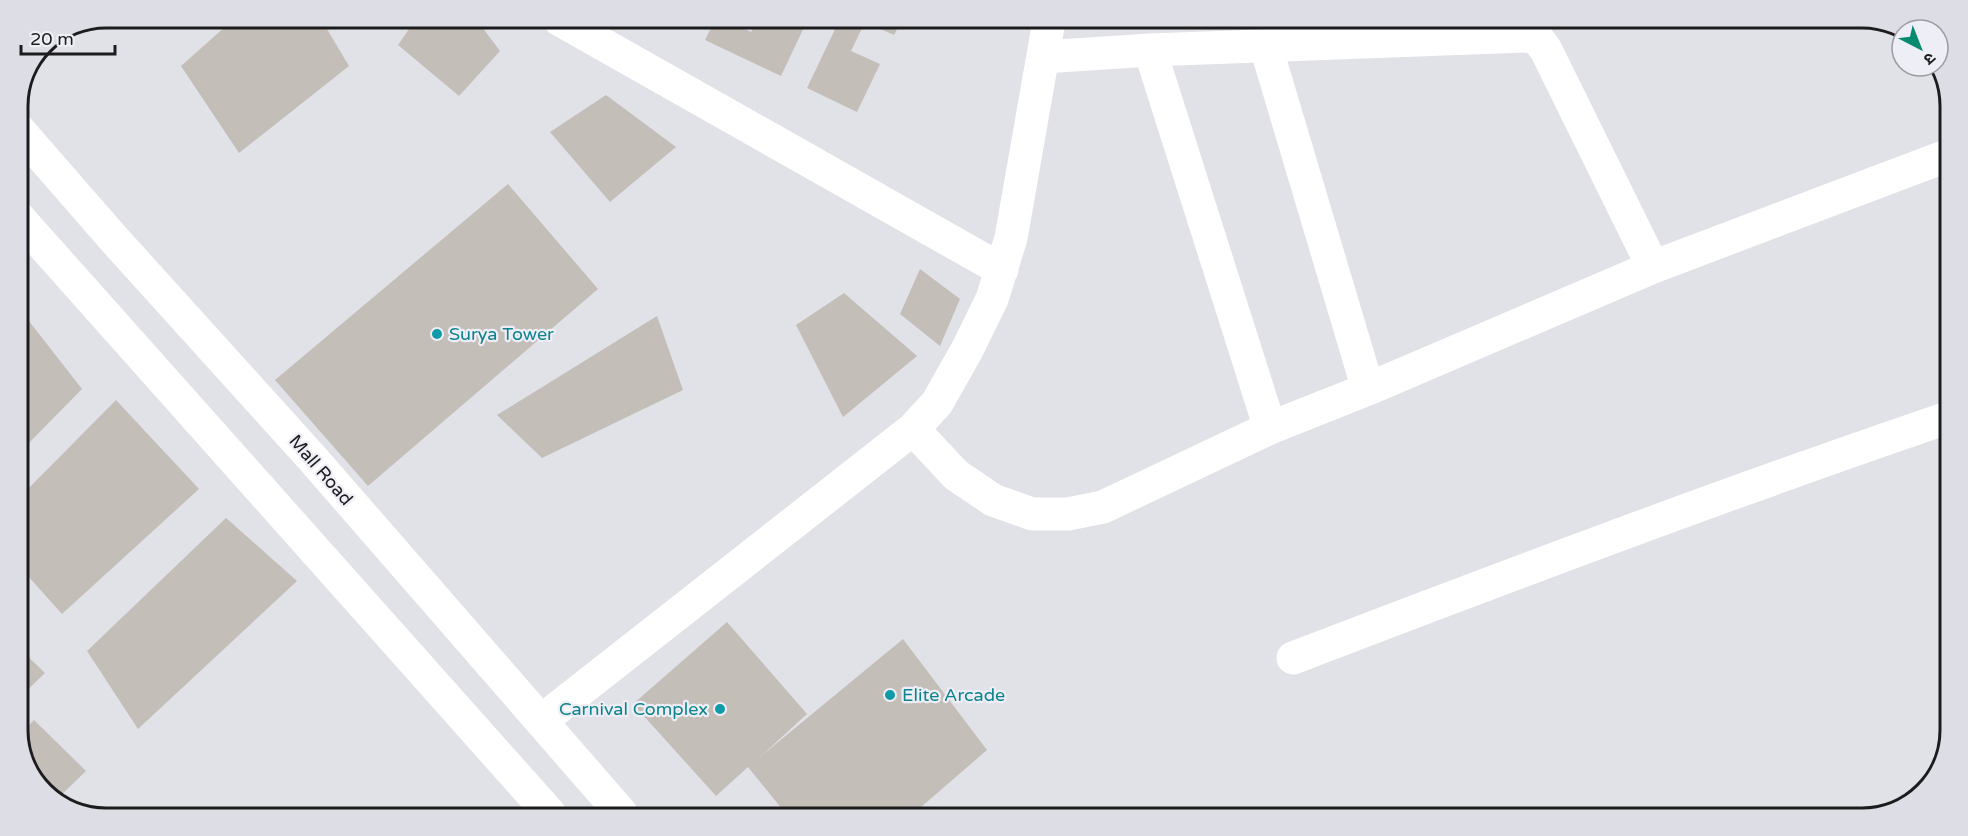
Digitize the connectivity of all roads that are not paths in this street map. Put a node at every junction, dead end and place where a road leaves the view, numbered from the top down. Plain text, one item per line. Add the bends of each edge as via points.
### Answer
1 (574, 28) edge
2 (1048, 28) edge
3 (1266, 47) junction
4 (1150, 50) junction
5 (1043, 57) junction
6 (29, 142) edge
7 (1939, 159) edge
8 (29, 229) edge
9 (1653, 267) junction
10 (1002, 270) junction
11 (1368, 389) junction
12 (1940, 421) edge
13 (1270, 428) junction
14 (913, 429) junction
15 (1293, 658) dead end
16 (541, 721) junction
17 (545, 808) edge
18 (617, 808) edge

1 - 10 street
2 - 5 street
3 - 4 street
3 - 9 street via 1526,36 1538,39
3 - 11 street
4 - 5 street
4 - 13 street
5 - 10 street
6 - 16 street, Mall Road
7 - 9 street
8 - 17 street
9 - 11 street
10 - 14 street via 967,350 937,403
11 - 13 street
12 - 15 street
13 - 14 street via 1103,507 1059,514 1032,514 993,500 956,475
14 - 16 street
16 - 18 street, Mall Road

